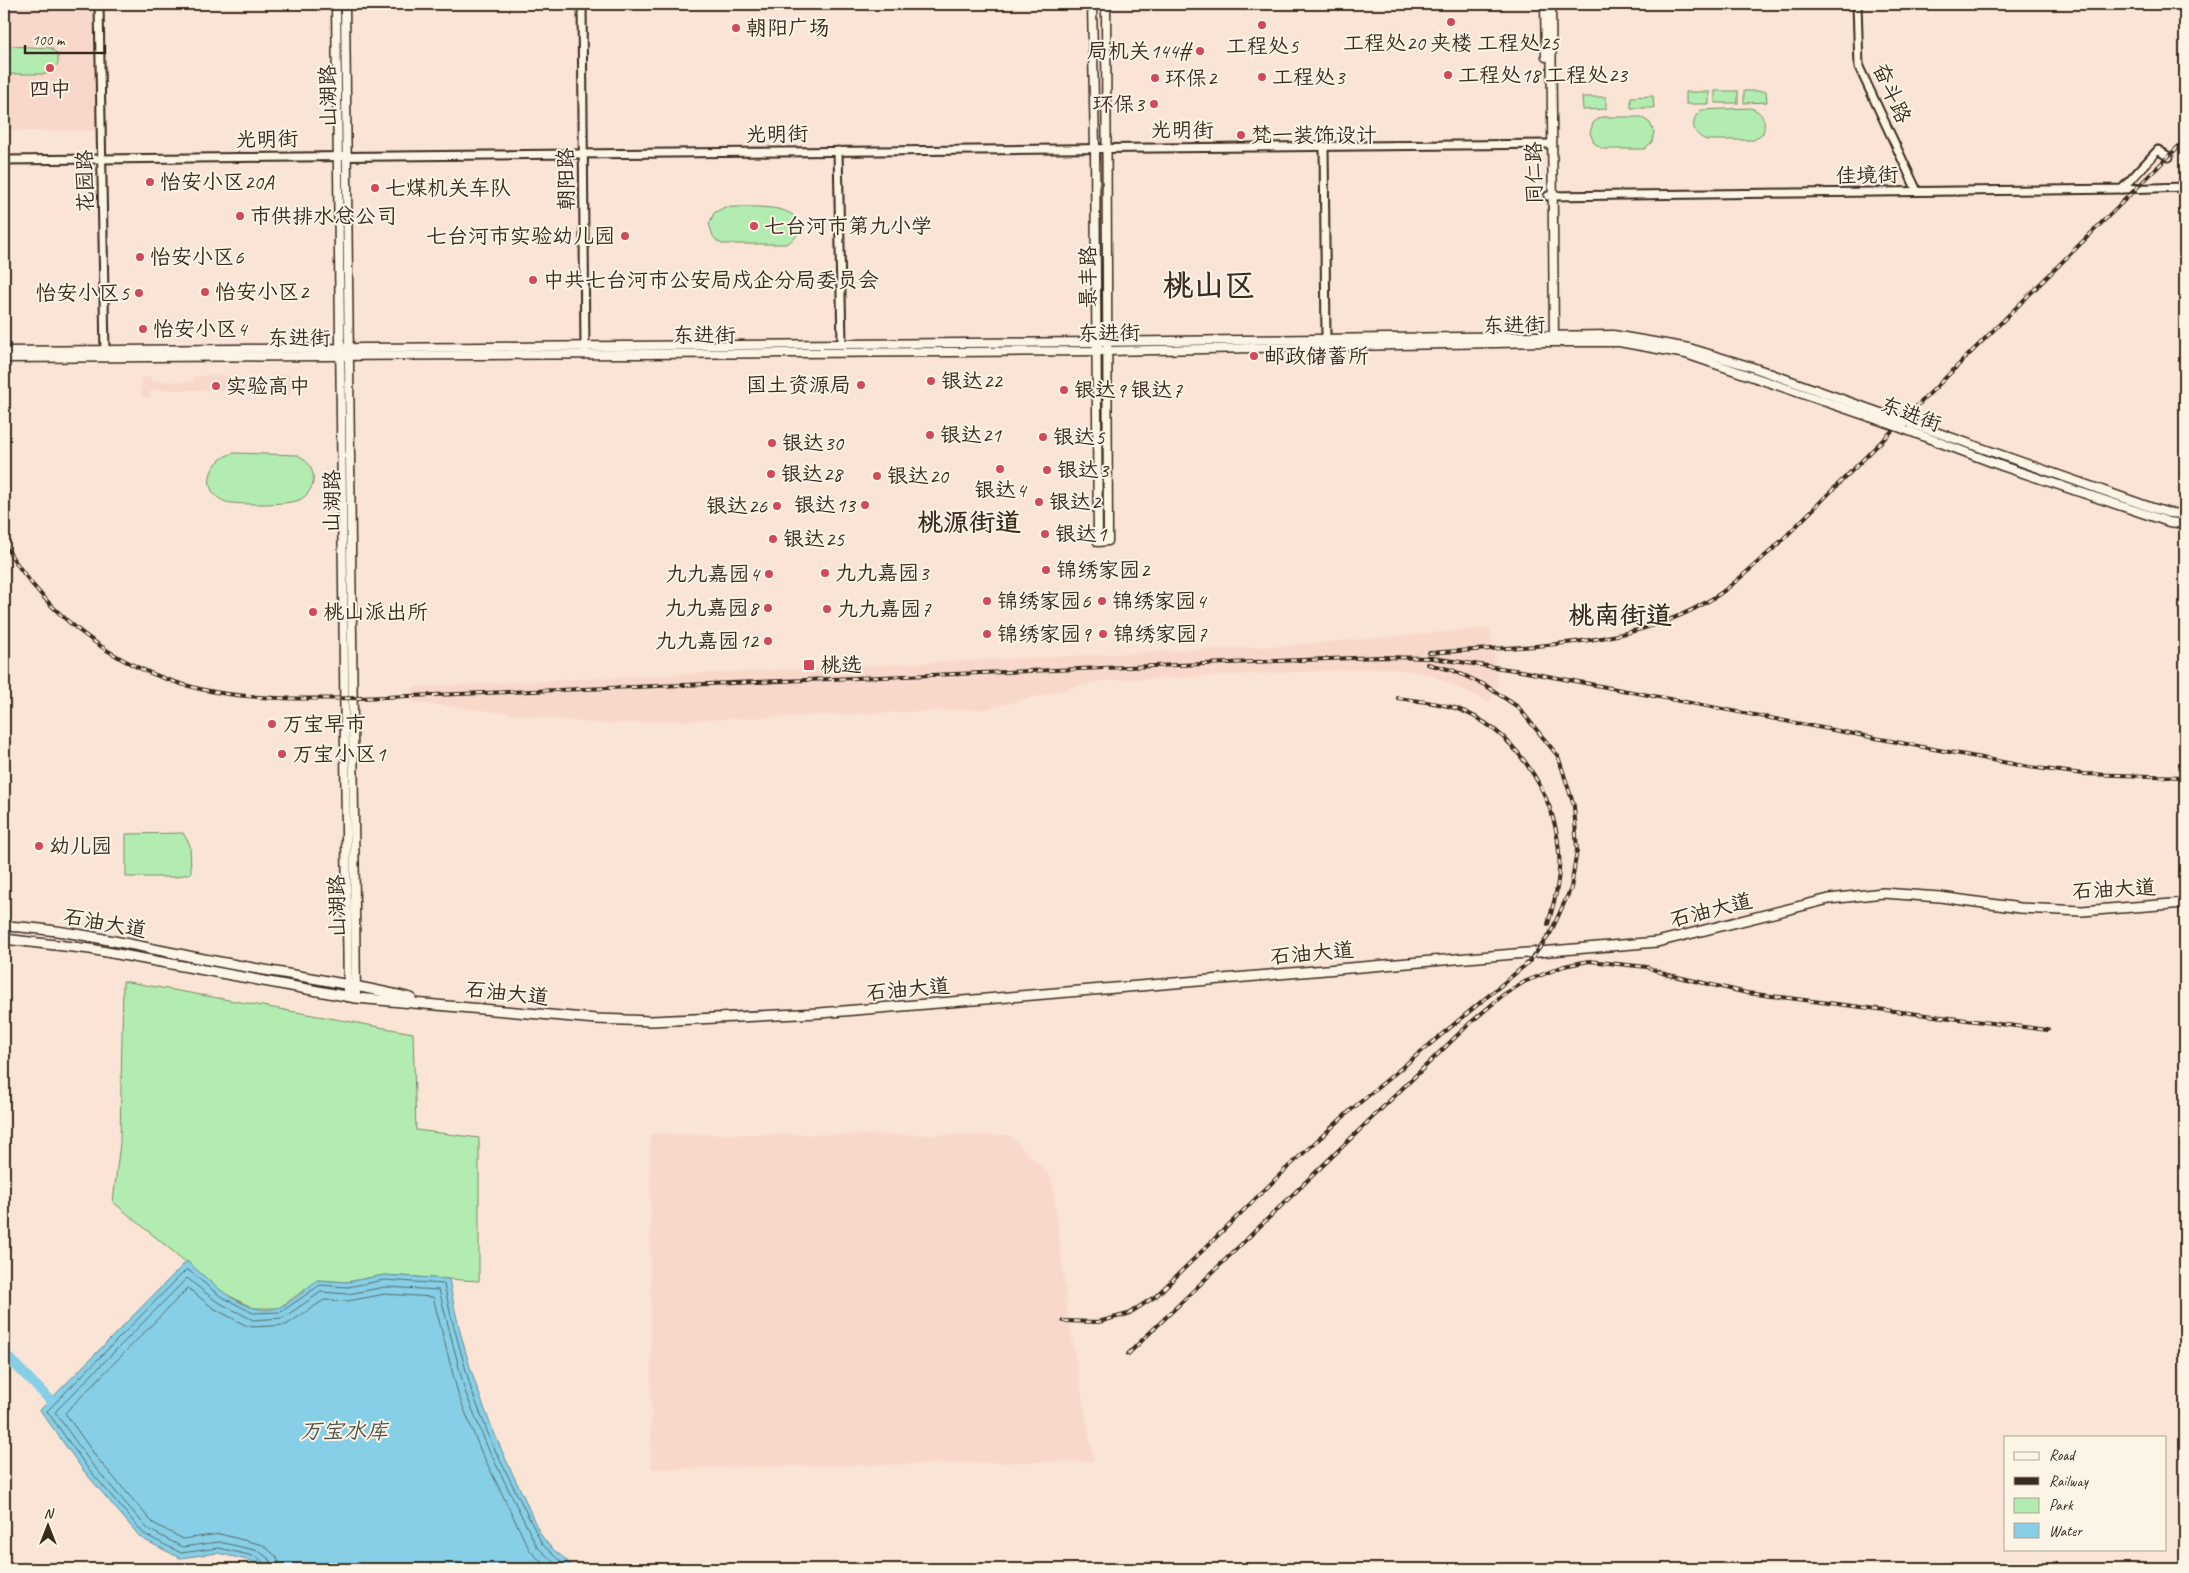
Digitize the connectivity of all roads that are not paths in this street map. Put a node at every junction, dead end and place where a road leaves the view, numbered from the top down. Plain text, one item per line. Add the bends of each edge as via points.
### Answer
1 (99, 4) edge
2 (336, 4) edge
3 (345, 4) edge
4 (582, 4) edge
5 (1092, 4) edge
6 (1106, 4) edge
7 (1545, 4) edge
8 (1550, 4) edge
9 (1856, 4) edge
10 (1549, 144) junction
11 (1324, 146) junction
12 (1095, 148) junction
13 (1105, 148) junction
14 (838, 151) junction
15 (583, 153) junction
16 (343, 155) junction
17 (2169, 157) dead end
18 (102, 158) junction
19 (4, 160) edge
20 (2185, 187) edge
21 (2122, 189) junction
22 (1917, 191) junction
23 (1550, 196) junction
24 (1326, 338) junction
25 (1552, 338) junction
26 (1106, 341) junction
27 (1096, 342) junction
28 (842, 344) junction
29 (585, 350) junction
30 (4, 351) edge
31 (344, 351) junction
32 (1096, 351) junction
33 (1106, 351) junction
34 (105, 353) junction
35 (4, 358) edge
36 (1872, 414) junction
37 (2185, 514) edge
38 (2185, 524) edge
39 (2185, 902) edge
40 (4, 926) edge
41 (4, 939) edge
42 (352, 985) junction
43 (352, 998) junction
44 (436, 1004) junction

1 - 18 street, 花园路
2 - 16 main road, 山湖路
3 - 16 main road, 山湖路
4 - 15 street, 朝阳路
5 - 12 main road, 景丰路
6 - 13 main road, 景丰路
7 - 10 main road, 同仁路
8 - 10 main road, 同仁路
9 - 22 street, 奋斗路 via 1859,67
10 - 11 street, 光明街
10 - 23 main road, 同仁路
11 - 13 street, 光明街
11 - 24 street
12 - 13 street, 光明街
12 - 14 street, 光明街
12 - 27 main road, 景丰路
13 - 26 main road, 景丰路
14 - 15 street, 光明街
14 - 28 street
15 - 16 street, 光明街
15 - 29 street, 朝阳路
16 - 18 street, 光明街
16 - 31 main road, 山湖路
17 - 21 street via 2158,150
18 - 19 street, 光明街
18 - 34 street, 花园路
20 - 21 street, 佳境街
21 - 22 street, 佳境街
22 - 23 street, 佳境街
23 - 25 main road, 同仁路
24 - 25 main road, 东进街
24 - 26 main road, 东进街
25 - 33 main road, 东进街
25 - 36 main road, 东进街 via 1619,342 1686,354
26 - 27 main road, 东进街
26 - 33 main road, 景丰路
27 - 28 main road, 东进街
27 - 32 main road, 景丰路
28 - 29 main road, 东进街
29 - 31 main road, 东进街
29 - 32 main road, 东进街
30 - 34 main road, 东进街
31 - 34 main road, 东进街
31 - 42 main road, 山湖路
32 - 33 main road, 东进街
32 - 33 main road, 景丰路 via 1098,542 1108,541
34 - 35 main road, 东进街
36 - 37 main road, 东进街, bridge via 1910,424 2150,507
36 - 38 main road, 东进街, bridge via 1904,430 2002,466 2169,522
39 - 44 highway, 石油大道 via 2082,911 2020,908 1883,892 1829,899 1657,942 737,1019 596,1019
40 - 42 highway, 石油大道 via 107,939
41 - 43 highway, 石油大道 via 90,949
42 - 43 main road, 山湖路
42 - 44 highway, 石油大道
43 - 44 highway, 石油大道

